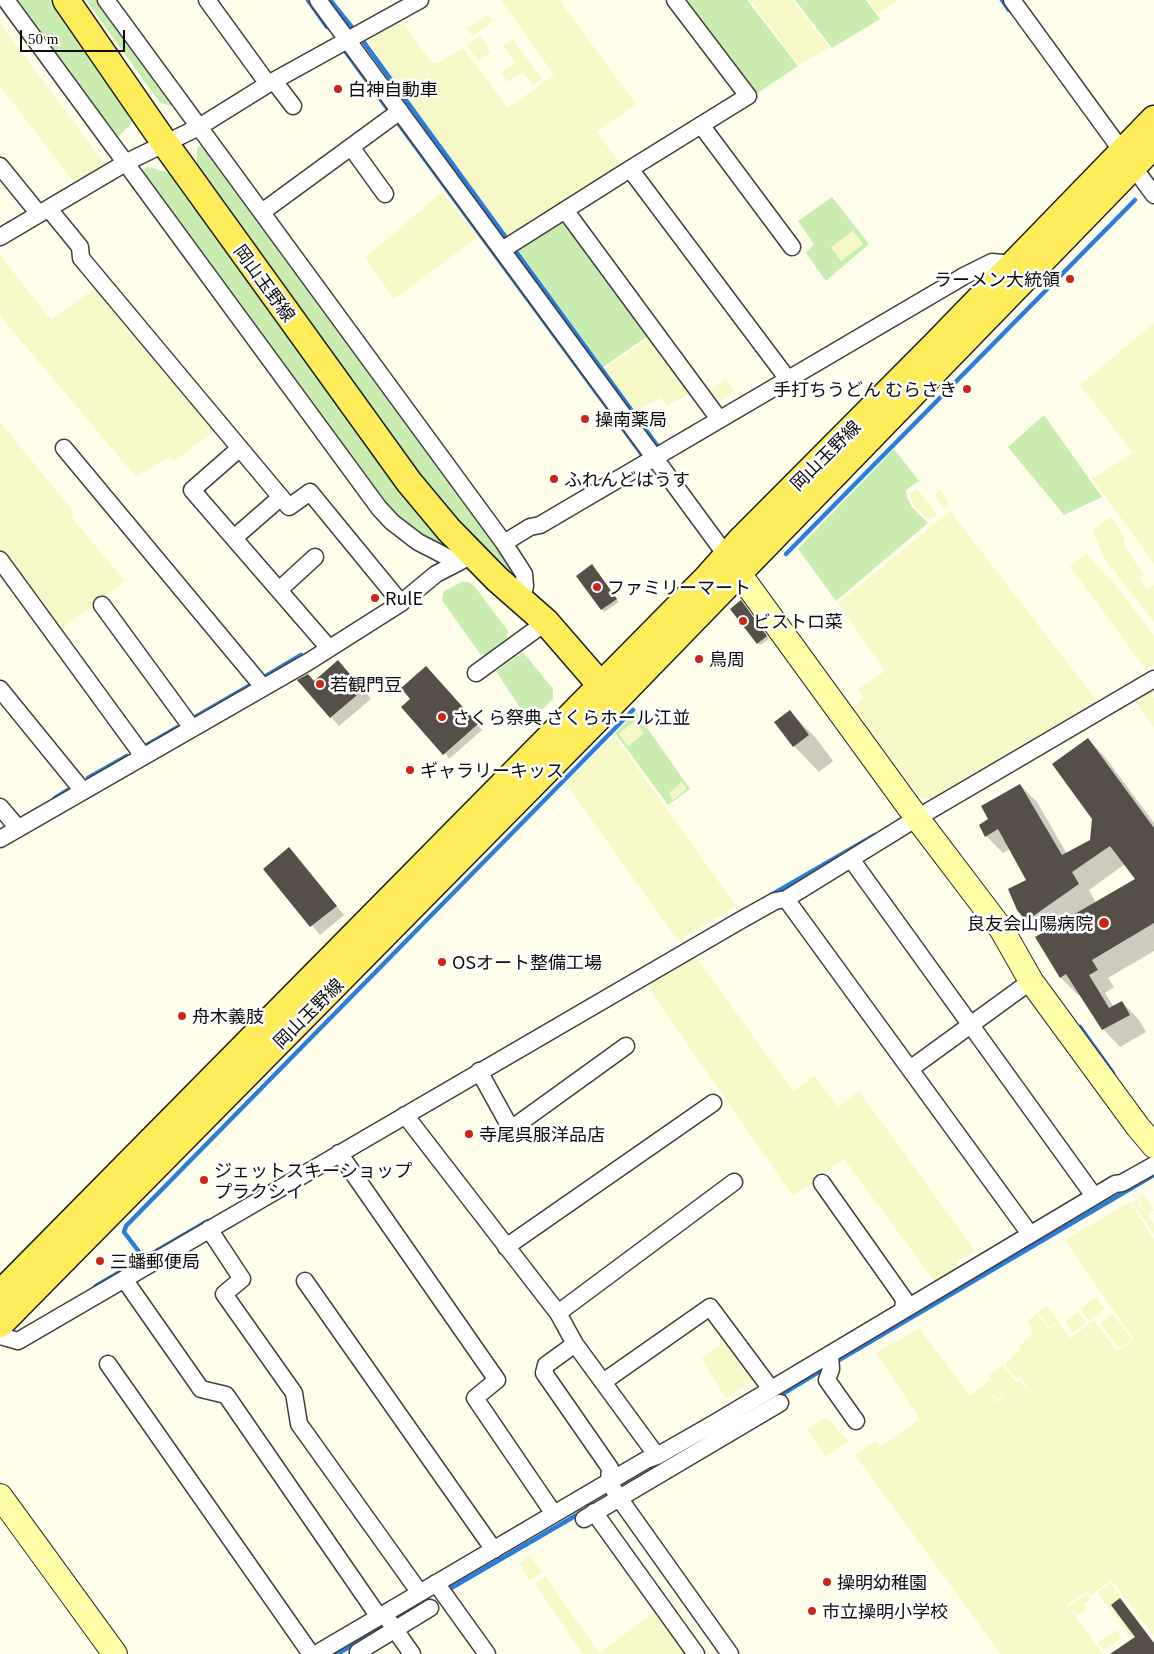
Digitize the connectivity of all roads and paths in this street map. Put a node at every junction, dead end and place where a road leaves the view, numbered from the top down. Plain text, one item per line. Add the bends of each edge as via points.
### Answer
1 (6, 0) edge
2 (66, 0) edge
3 (106, 0) edge
4 (207, 0) edge
5 (318, 0) edge
6 (420, 0) edge
7 (675, 0) edge
8 (1012, 0) edge
9 (355, 38) junction
10 (271, 82) junction
11 (293, 106) dead end
12 (396, 115) junction
13 (1154, 119) edge
14 (702, 125) junction
15 (199, 128) junction
16 (166, 145) junction
17 (1154, 145) edge
18 (351, 147) junction
19 (1136, 159) edge
20 (127, 162) junction
21 (0, 166) edge
22 (630, 169) junction
23 (386, 194) dead end
24 (1154, 195) edge
25 (565, 210) junction
26 (44, 212) junction
27 (262, 212) junction
28 (0, 237) edge
29 (507, 247) junction
30 (792, 247) dead end
31 (1012, 264) junction
32 (786, 376) junction
33 (716, 415) junction
34 (64, 448) dead end
35 (240, 448) junction
36 (651, 454) junction
37 (281, 497) junction
38 (234, 538) junction
39 (504, 543) junction
40 (427, 548) junction
41 (315, 557) dead end
42 (0, 560) edge
43 (466, 560) junction
44 (733, 564) junction
45 (429, 581) junction
46 (279, 590) junction
47 (522, 599) junction
48 (401, 603) junction
49 (102, 605) dead end
50 (546, 622) junction
51 (328, 647) junction
52 (476, 673) dead end
53 (1154, 680) edge
54 (259, 681) junction
55 (0, 689) edge
56 (607, 692) junction
57 (188, 723) junction
58 (143, 756) junction
59 (84, 790) junction
60 (0, 808) edge
61 (917, 818) junction
62 (18, 828) junction
63 (0, 839) edge
64 (851, 859) junction
65 (786, 899) junction
66 (1031, 980) junction
67 (971, 1024) junction
68 (626, 1046) dead end
69 (910, 1069) junction
70 (480, 1072) junction
71 (713, 1103) dead end
72 (405, 1115) junction
73 (1154, 1146) edge
74 (339, 1153) junction
75 (1154, 1165) edge
76 (734, 1182) dead end
77 (822, 1183) dead end
78 (1094, 1196) junction
79 (209, 1229) junction
80 (1030, 1234) junction
81 (506, 1247) junction
82 (124, 1279) junction
83 (305, 1282) dead end
84 (0, 1294) edge
85 (902, 1310) junction
86 (558, 1313) junction
87 (0, 1324) edge
88 (0, 1336) edge
89 (575, 1344) junction
90 (830, 1361) junction
91 (108, 1364) dead end
92 (603, 1382) junction
93 (775, 1396) junction
94 (856, 1421) dead end
95 (658, 1456) junction
96 (614, 1490) junction
97 (0, 1496) edge
98 (588, 1508) junction
99 (554, 1514) junction
100 (494, 1550) junction
101 (440, 1589) junction
102 (420, 1593) junction
103 (430, 1608) dead end
104 (388, 1621) junction
105 (355, 1646) edge
106 (115, 1654) edge
107 (311, 1654) edge
108 (316, 1654) edge
109 (412, 1654) edge
110 (487, 1654) edge
111 (696, 1654) edge
112 (730, 1654) edge

1 - 20 street
2 - 16 main road, 岡山玉野線
3 - 15 street
4 - 10 street
5 - 9 street
6 - 9 street
7 - 14 street via 748,96
8 - 19 street
9 - 10 street
9 - 12 street
10 - 11 street
10 - 15 street
12 - 18 street
12 - 29 street
13 - 19 main road, 岡山玉野線
14 - 22 street
14 - 30 street
15 - 16 street
15 - 27 street
16 - 20 street
16 - 43 main road, 岡山玉野線 via 409,482 449,530
17 - 19 main road, 岡山玉野線
18 - 23 street
18 - 27 street
19 - 24 street
19 - 31 main road, 岡山玉野線
19 - 44 main road, 岡山玉野線
20 - 26 street
20 - 40 street via 379,508
21 - 26 street
22 - 25 street
22 - 32 street
25 - 29 street
25 - 33 street
26 - 28 street
26 - 35 street via 80,247 81,258
27 - 39 street
29 - 36 street
31 - 32 street via 992,262
31 - 44 main road, 岡山玉野線
32 - 33 street
33 - 36 street
34 - 54 street
35 - 37 street
35 - 38 street via 192,490
36 - 39 street via 540,525 530,527
36 - 44 street
37 - 38 street
37 - 48 street via 289,507 310,492
38 - 46 street
39 - 47 street via 524,574
40 - 43 street
40 - 45 street via 432,571
41 - 46 street
42 - 58 street
43 - 45 street
43 - 47 main road, 岡山玉野線
44 - 56 main road, 岡山玉野線
44 - 61 street
45 - 48 street
46 - 51 street
47 - 50 main road, 岡山玉野線
48 - 51 street
49 - 57 street
50 - 52 street
50 - 56 main road, 岡山玉野線
51 - 54 street via 308,662
53 - 61 street
54 - 57 street
55 - 59 street
56 - 84 main road, 岡山玉野線
56 - 87 main road, 岡山玉野線
57 - 58 street
58 - 59 street
59 - 62 street
60 - 62 street
61 - 64 street
61 - 66 street via 1002,930
62 - 63 street
64 - 65 street
64 - 67 street
65 - 69 street
65 - 70 street via 775,900
66 - 67 street
66 - 73 street
67 - 69 street
67 - 78 street
68 - 70 street via 511,1129
69 - 80 street
70 - 72 street
71 - 81 street
72 - 74 street
72 - 81 street
74 - 79 street
74 - 99 street via 497,1380 475,1398
75 - 78 street
76 - 86 street
77 - 85 street via 904,1299
78 - 80 street
79 - 82 street
79 - 102 street via 242,1279 224,1294 294,1393 299,1424
80 - 85 street
81 - 86 street
82 - 88 street via 18,1341
82 - 104 street via 201,1389 226,1395
83 - 100 street
85 - 90 street
86 - 89 street
89 - 92 street
89 - 96 street via 546,1365 544,1374 610,1468
90 - 93 street
90 - 94 street via 827,1380
91 - 107 street
92 - 93 street via 710,1307
92 - 95 street
93 - 95 street
93 - 96 street
95 - 96 street via 646,1460
96 - 98 street
96 - 112 street
97 - 106 street
98 - 99 street
98 - 111 street
99 - 100 street
100 - 101 street
101 - 102 street
101 - 110 street
102 - 104 street
103 - 104 street
104 - 105 street
104 - 109 street
105 - 108 street

